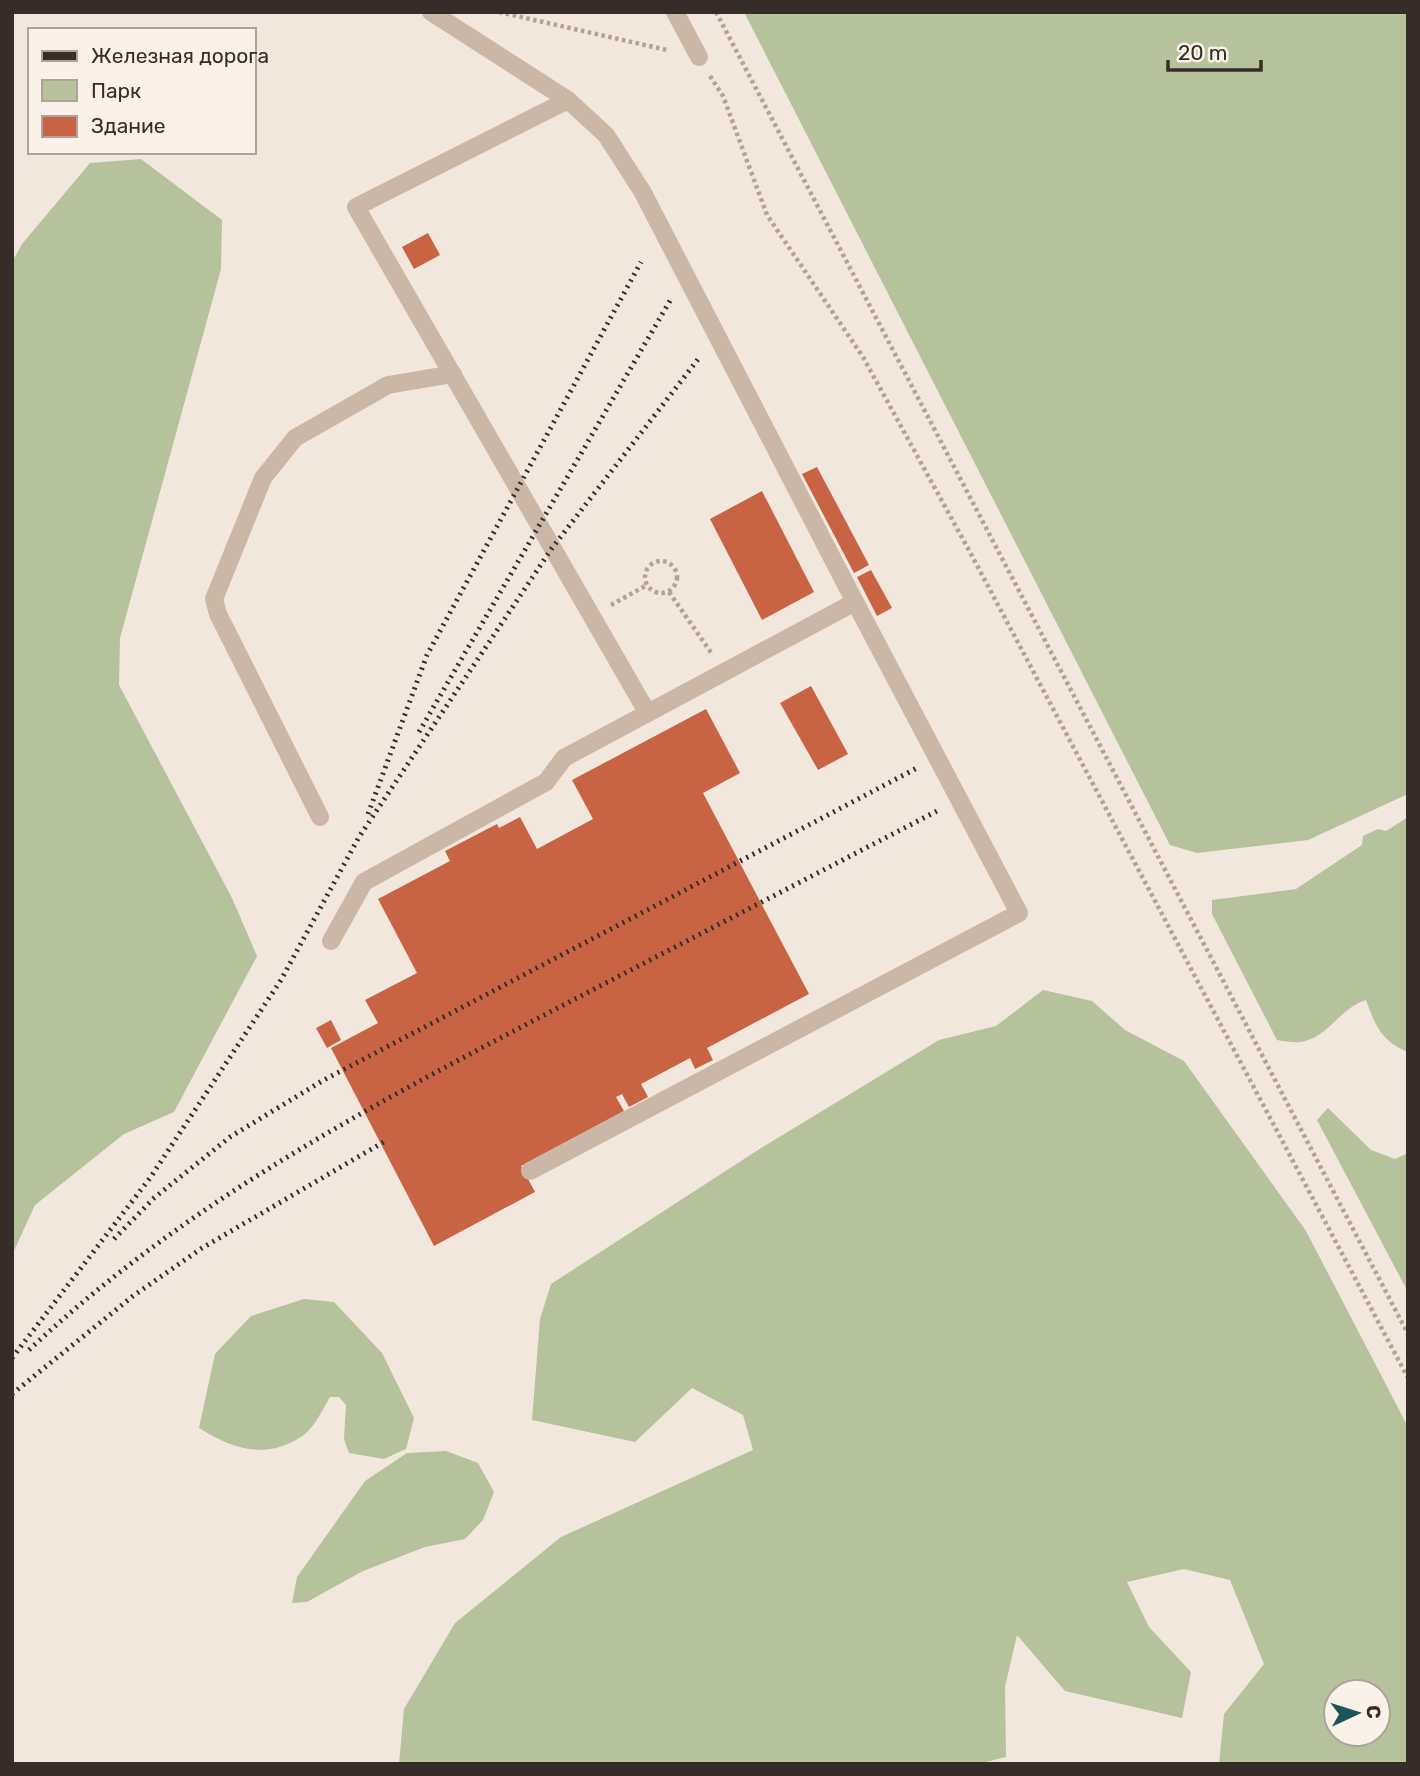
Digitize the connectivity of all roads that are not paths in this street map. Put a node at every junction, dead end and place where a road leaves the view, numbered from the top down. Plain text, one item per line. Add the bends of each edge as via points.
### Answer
1 (431, 12) edge
2 (675, 12) edge
3 (699, 57) road end
4 (568, 100) junction
5 (453, 374) junction
6 (855, 602) junction
7 (647, 712) junction
8 (320, 817) dead end
9 (331, 941) dead end
10 (530, 1171) dead end

1 - 4 lane
2 - 3 lane
4 - 5 lane via 356,207
4 - 6 lane via 606,135 642,191
5 - 7 lane
5 - 8 lane via 388,385 295,438 263,478 214,599
6 - 7 lane
6 - 10 lane via 1018,914
7 - 9 lane via 564,758 546,782 365,882

